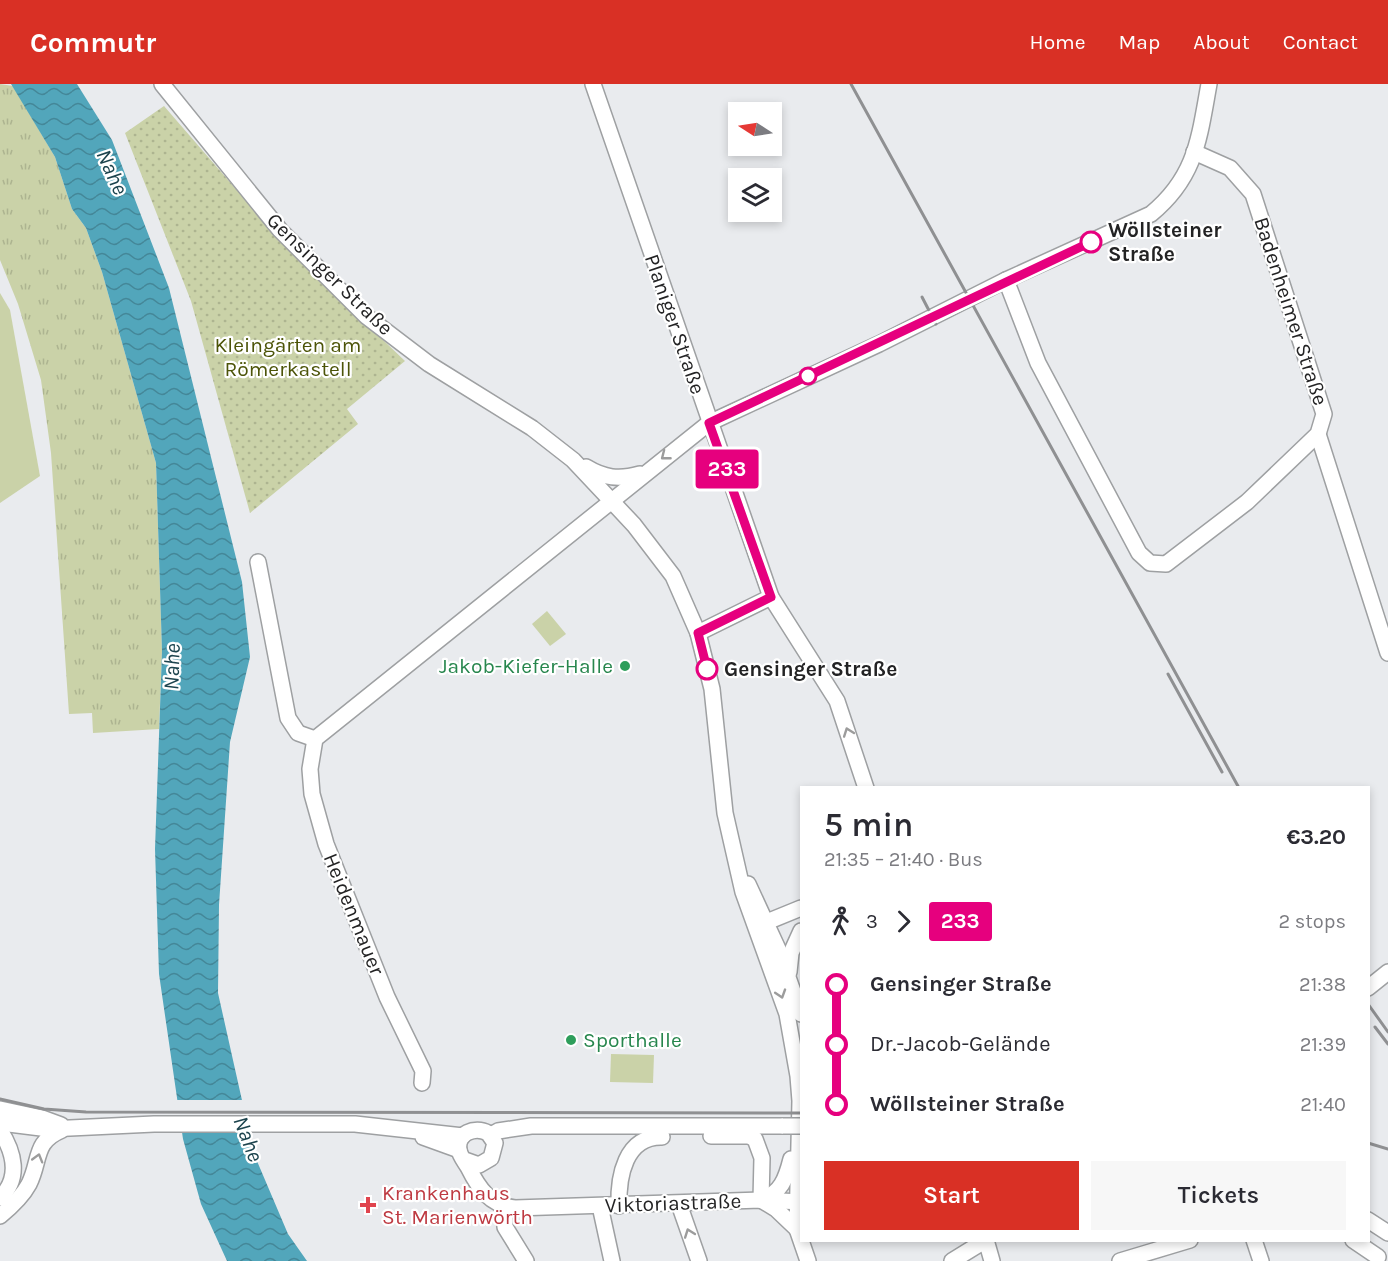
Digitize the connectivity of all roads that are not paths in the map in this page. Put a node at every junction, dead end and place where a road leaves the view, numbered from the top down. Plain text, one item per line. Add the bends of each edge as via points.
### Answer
1 (162, 84) edge
2 (593, 84) edge
3 (1209, 84) edge
4 (1194, 152) junction
5 (1006, 280) junction
6 (709, 423) junction
7 (1318, 435) junction
8 (687, 439) junction
9 (573, 460) junction
10 (724, 462) junction
11 (643, 474) junction
12 (611, 499) junction
13 (634, 525) junction
14 (578, 527) junction
15 (258, 562) dead end
16 (771, 597) junction
17 (698, 633) junction
18 (1388, 653) edge
19 (315, 739) junction
20 (865, 786) edge
21 (800, 909) edge
22 (800, 925) edge
23 (763, 931) junction
24 (800, 933) edge
25 (1385, 975) edge
26 (789, 978) junction
27 (1370, 986) edge
28 (800, 1011) edge
29 (422, 1083) dead end
30 (0, 1109) edge
31 (0, 1123) edge
32 (794, 1125) edge
33 (66, 1128) junction
34 (0, 1130) edge
35 (711, 1136) dead end
36 (662, 1137) dead end
37 (493, 1141) junction
38 (462, 1149) junction
39 (489, 1161) junction
40 (0, 1198) edge
41 (490, 1199) junction
42 (761, 1200) junction
43 (800, 1201) edge
44 (679, 1204) junction
45 (504, 1206) junction
46 (600, 1206) junction
47 (619, 1206) junction
48 (0, 1216) edge
49 (1370, 1221) edge
50 (797, 1229) junction
51 (1388, 1233) edge
52 (800, 1238) edge
53 (801, 1242) edge
54 (984, 1242) edge
55 (987, 1242) edge
56 (1183, 1242) edge
57 (1255, 1242) edge
58 (1356, 1242) edge
59 (1378, 1257) dead end
60 (526, 1261) edge
61 (612, 1261) edge
62 (699, 1261) edge
63 (808, 1261) edge
64 (952, 1261) edge
65 (992, 1261) edge
66 (1120, 1261) edge
67 (1261, 1261) edge

1 - 9 street, Gensinger Straße via 280,230 366,316 429,364 532,428
2 - 6 street, Planiger Straße
3 - 4 street
4 - 5 street via 1185,178 1171,198 1150,214
4 - 7 street, Badenheimer Straße via 1230,168 1254,194 1324,414
5 - 6 street
5 - 7 street, Badenheimer Straße via 1038,363 1139,552 1150,563 1166,564 1187,549 1247,501
6 - 8 street
6 - 10 street, Planiger Straße
7 - 18 street
8 - 10 street via 707,440
8 -> 11 street
9 - 11 street via 608,478
9 - 12 street, Gensinger Straße
10 - 16 street, Planiger Straße
11 - 12 street
12 - 13 street, Gensinger Straße
12 - 14 street
13 - 14 street via 609,516
13 - 17 street, Gensinger Straße via 673,576
14 - 19 street
15 - 19 street via 288,718 298,733
16 - 17 street
20 -> 16 street, Planiger Straße via 837,702
17 - 23 street, Gensinger Straße via 712,689 725,813 737,864
19 - 29 street, Heidenmauer via 310,769 326,844 387,997 423,1071
21 - 23 street
22 - 23 street
23 - 26 street, Gensinger Straße
23 -> 32 street, Gensinger Straße via 787,1014 798,1076
24 - 26 street via 790,953
25 - 27 street
26 - 28 street, Gensinger Straße
30 - 33 street
31 - 33 street
32 - 37 street via 531,1126 498,1131
32 - 42 street via 784,1183 776,1193
32 - 43 street, Gensinger Straße
33 - 38 street via 355,1124 393,1127
48 -> 33 street via 25,1191 46,1139
34 - 40 street via 14,1169
35 - 42 street via 755,1139 762,1158
36 - 47 street via 640,1142 628,1156 619,1187
37 - 38 street via 477,1129
37 - 39 street
38 - 39 street via 474,1165
38 - 41 street, Viktoriastraße via 474,1179
39 - 41 street via 486,1178
41 - 45 street, Viktoriastraße
42 - 43 street, Viktoriastraße
42 - 44 street, Viktoriastraße
42 - 50 street
43 - 50 street
44 - 47 street, Viktoriastraße
62 -> 44 street
45 - 46 street, Viktoriastraße
45 - 60 street via 504,1227
46 - 47 street, Viktoriastraße
46 - 61 street
49 - 51 street
50 - 52 street
53 - 63 street
54 - 64 street
55 - 65 street
56 - 66 street
57 - 67 street
58 - 59 street

